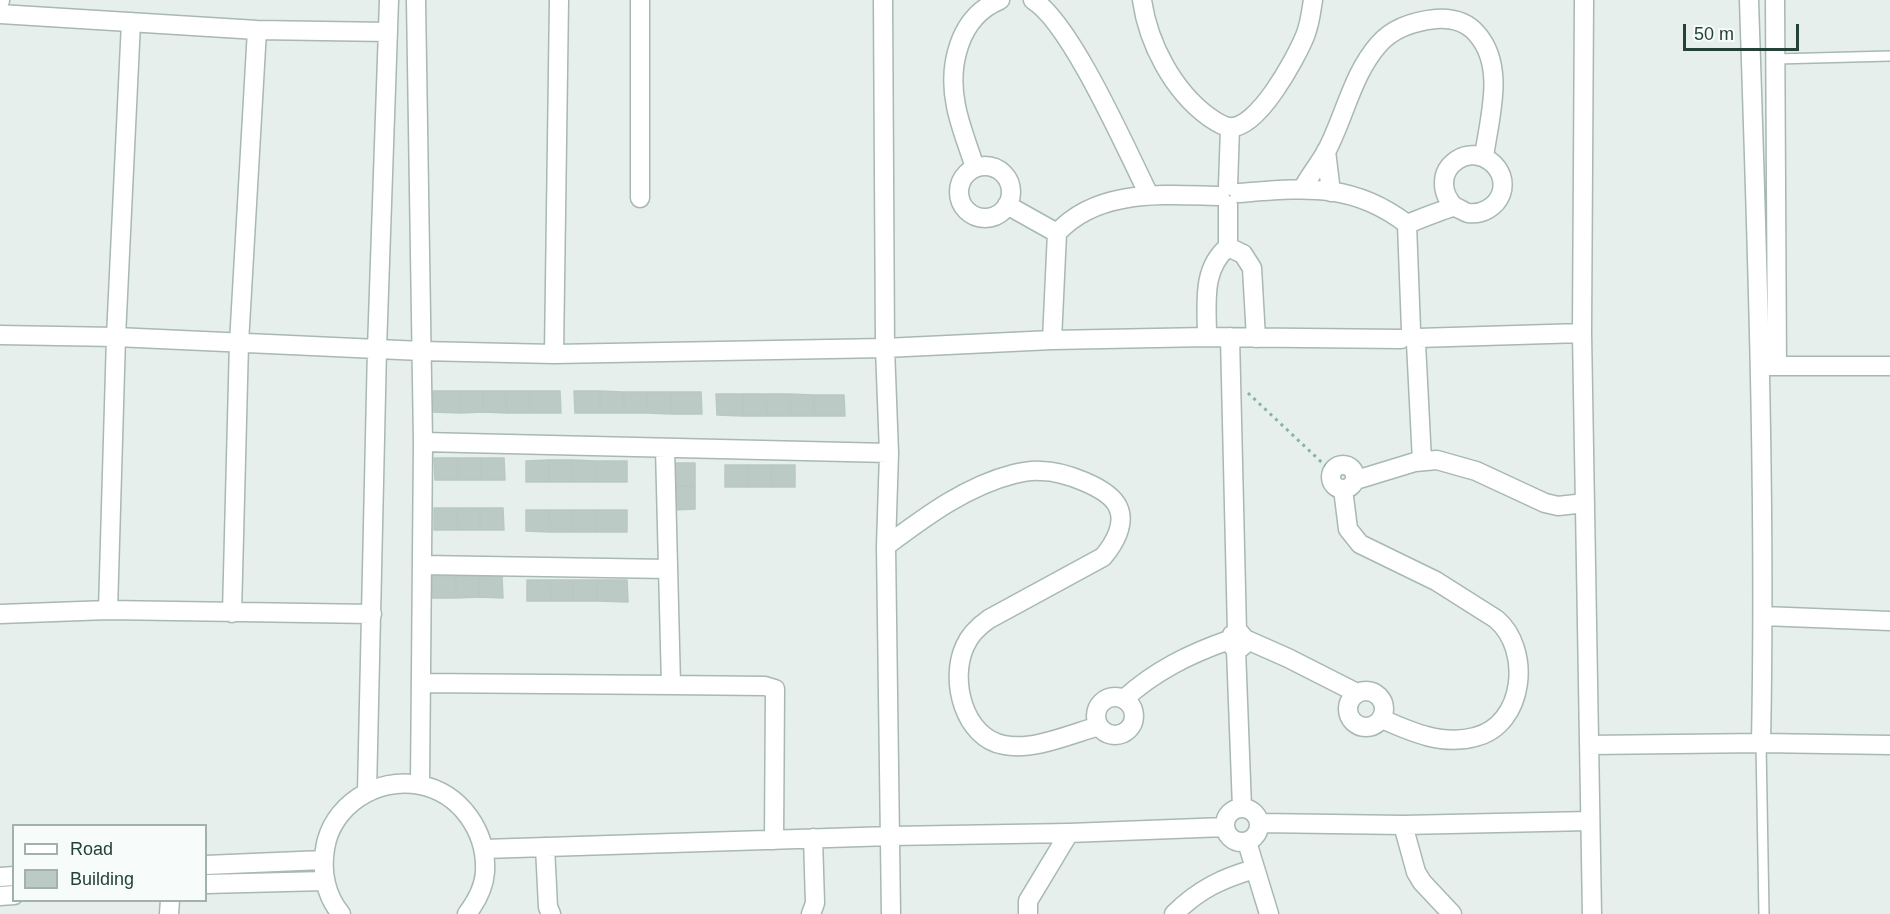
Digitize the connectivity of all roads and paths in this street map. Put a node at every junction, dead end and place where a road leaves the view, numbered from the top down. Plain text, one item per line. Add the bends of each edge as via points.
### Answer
1 (389, 0) edge
2 (416, 0) edge
3 (559, 0) edge
4 (640, 0) edge
5 (884, 0) edge
6 (1000, 0) edge
7 (1033, 0) edge
8 (1142, 0) edge
9 (1313, 0) edge
10 (1584, 0) edge
11 (1749, 0) edge
12 (1775, 0) edge
13 (0, 14) edge
14 (131, 22) junction
15 (257, 30) junction
16 (388, 32) junction
17 (1890, 56) edge
18 (1776, 58) junction
19 (1751, 60) junction
20 (1230, 128) junction
21 (1326, 151) junction
22 (1484, 157) junction
23 (975, 168) junction
24 (1303, 188) junction
25 (1331, 192) junction
26 (1149, 195) junction
27 (1229, 195) junction
28 (640, 198) dead end
29 (1007, 205) junction
30 (1455, 207) junction
31 (1407, 224) junction
32 (1057, 233) junction
33 (1228, 247) junction
34 (1582, 333) junction
35 (0, 335) edge
36 (116, 337) junction
37 (1207, 337) junction
38 (1230, 337) junction
39 (1412, 337) junction
40 (1256, 338) junction
41 (1052, 340) junction
42 (239, 343) junction
43 (885, 348) junction
44 (378, 350) junction
45 (421, 351) junction
46 (554, 354) junction
47 (1768, 366) junction
48 (1890, 366) edge
49 (1230, 376) junction
50 (423, 442) junction
51 (665, 448) junction
52 (889, 453) junction
53 (1422, 461) junction
54 (1332, 472) joint
55 (1349, 484) junction
56 (1585, 503) junction
57 (886, 546) junction
58 (423, 565) junction
59 (668, 569) junction
60 (108, 610) junction
61 (232, 613) junction
62 (0, 614) edge
63 (372, 614) junction
64 (1763, 616) junction
65 (1890, 621) edge
66 (1237, 640) junction
67 (422, 683) junction
68 (671, 685) junction
69 (1357, 693) junction
70 (1124, 699) junction
71 (1382, 719) junction
72 (1099, 726) junction
73 (1761, 743) junction
74 (1590, 745) junction
75 (1890, 745) edge
76 (420, 785) junction
77 (367, 792) junction
78 (1242, 808) junction
79 (1590, 822) junction
80 (1260, 823) junction
81 (1403, 825) junction
82 (1225, 827) junction
83 (1069, 833) junction
84 (891, 836) junction
85 (813, 838) junction
86 (774, 840) junction
87 (1247, 842) junction
88 (545, 847) junction
89 (484, 849) junction
90 (323, 860) junction
91 (207, 865) edge
92 (1255, 869) junction
93 (325, 881) junction
94 (207, 884) edge
95 (1025, 910) edge
96 (341, 914) edge
97 (467, 914) edge
98 (551, 914) edge
99 (811, 914) edge
100 (891, 914) edge
101 (1174, 914) edge
102 (1269, 914) edge
103 (1452, 914) edge
104 (1592, 914) edge
105 (1764, 914) edge

1 - 16 street
2 - 45 street
3 - 46 street
4 - 28 street
5 - 43 street
6 - 23 street via 969,24 955,63 956,108
7 - 26 street via 1042,6 1075,53
8 - 20 street via 1150,31 1179,88 1198,109
9 - 20 street via 1305,36 1273,95 1252,116
10 - 34 street
11 - 19 street
12 - 18 street
13 - 14 street
14 - 15 street
14 - 36 street
15 - 16 street
15 - 42 street
16 - 44 street
17 - 18 lane
18 - 19 street
18 - 47 street
19 - 47 street
20 - 27 street
21 - 22 street via 1356,81 1381,42 1414,23 1453,19 1473,30 1490,57 1493,89
21 - 24 street
21 - 25 street
22 - 30 street via 1463,157 1448,170 1444,190
22 - 30 street via 1500,173 1500,196 1489,209 1478,213
23 - 29 street via 993,168 1004,175 1010,187
23 - 29 street via 959,186 959,198 965,209 987,218 999,214
24 - 25 street
24 - 27 street
25 - 31 street via 1357,195 1388,209
26 - 27 street
26 - 32 street via 1098,205 1071,219
27 - 33 street
29 - 32 street
30 - 31 street
31 - 39 street
32 - 41 street
33 - 37 street via 1209,272
33 - 40 street via 1243,254 1252,268
34 - 39 street
34 - 56 street
35 - 36 street
36 - 42 street
36 - 60 street
37 - 38 street
37 - 41 street
38 - 40 street
38 - 49 street
39 - 40 street
39 - 53 street
41 - 43 street
42 - 44 street
42 - 61 street
43 - 46 street
43 - 52 street
44 - 45 street
44 - 63 street
45 - 46 street
45 - 50 street
47 - 48 street
47 - 64 street
49 - 54 path
49 - 66 street
50 - 51 street
50 - 58 street
51 - 52 street
51 - 59 street
52 - 57 street
53 - 55 street
53 - 56 street via 1464,466 1558,507
54 - 55 street via 1337,488
55 - 71 street via 1348,529 1360,544 1436,581 1503,624 1518,662 1519,683 1514,703 1499,724 1483,735 1445,740
56 - 74 street
57 - 72 street via 931,513 978,487 1024,472 1041,471 1074,478 1110,497 1119,509 1120,522 1103,557 978,627 965,646 959,671 964,707 973,726 992,742 1026,747
57 - 84 street
58 - 59 street
58 - 67 street
59 - 68 street
60 - 61 street
60 - 62 street
61 - 63 street
63 - 77 street
64 - 65 street
64 - 73 street
66 - 69 street via 1288,658
66 - 70 street via 1156,672
66 - 78 street
67 - 68 street
67 - 76 street
68 - 86 street via 775,689
69 - 71 street via 1366,691 1380,698
69 - 71 street via 1348,706 1352,721 1366,728
70 - 72 street via 1108,698 1101,703 1096,715
70 - 72 street via 1134,711 1129,730 1113,735
73 - 74 street
73 - 75 street
73 - 105 lane
74 - 79 street
76 - 77 street via 393,784
76 - 89 street via 442,793 462,807 476,826
77 - 90 street via 336,820
78 - 80 street via 1257,815
78 - 82 street via 1229,813
79 - 81 street
79 - 104 street
80 - 81 street
80 - 87 street via 1259,831
81 - 103 street via 1416,872
82 - 83 street
82 - 87 street via 1232,840
83 - 84 street
83 - 95 street
84 - 85 street
84 - 100 street
85 - 86 street
85 - 99 street via 815,903
86 - 88 street
87 - 92 street
88 - 89 street
88 - 98 street
89 - 97 street via 485,874 478,898
90 - 91 street
90 - 93 street
92 - 101 street via 1218,881
92 - 102 street
93 - 94 street
93 - 96 street

